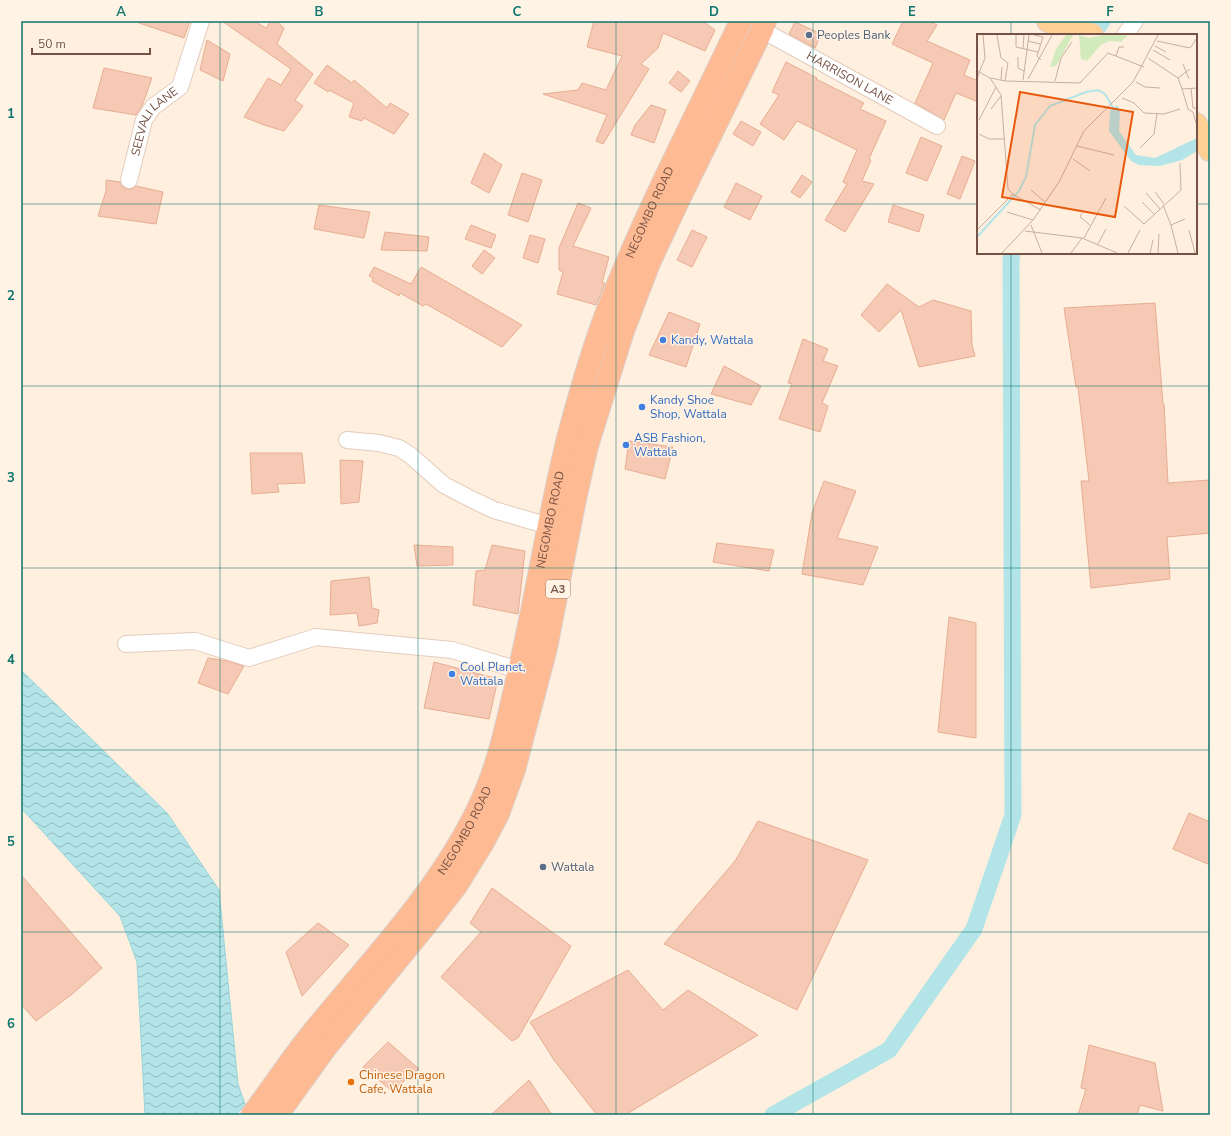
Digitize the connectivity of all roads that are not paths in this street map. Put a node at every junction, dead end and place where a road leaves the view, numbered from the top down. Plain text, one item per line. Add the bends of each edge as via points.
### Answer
1 (201, 21) edge
2 (741, 21) edge
3 (1048, 21) edge
4 (1135, 21) edge
5 (764, 25) edge
6 (1089, 34) edge
7 (1127, 34) edge
8 (937, 126) dead end
9 (1197, 126) edge
10 (1210, 150) edge
11 (129, 180) dead end
12 (347, 440) dead end
13 (549, 526) junction
14 (126, 644) dead end
15 (529, 671) junction
16 (253, 1114) edge
17 (277, 1115) edge

1 - 11 street, SEEVALI LANE via 180,87 153,107 144,120
2 - 13 highway, NEGOMBO ROAD / A3 via 632,248 608,307 568,439
3 - 6 main road
4 - 7 street
5 - 8 street, HARRISON LANE
5 - 15 highway, NEGOMBO ROAD / A3 via 678,201 623,331 587,446 546,648
9 - 10 main road
12 - 13 street via 399,448 444,485 494,510
13 - 15 highway, NEGOMBO ROAD / A3 via 526,642
14 - 15 street via 195,641 249,658 316,637 452,650
15 - 16 highway, NEGOMBO ROAD / A3 via 488,788 447,865 406,920 308,1039
15 - 17 highway, NEGOMBO ROAD / A3 via 519,754 498,814 466,872 326,1047

